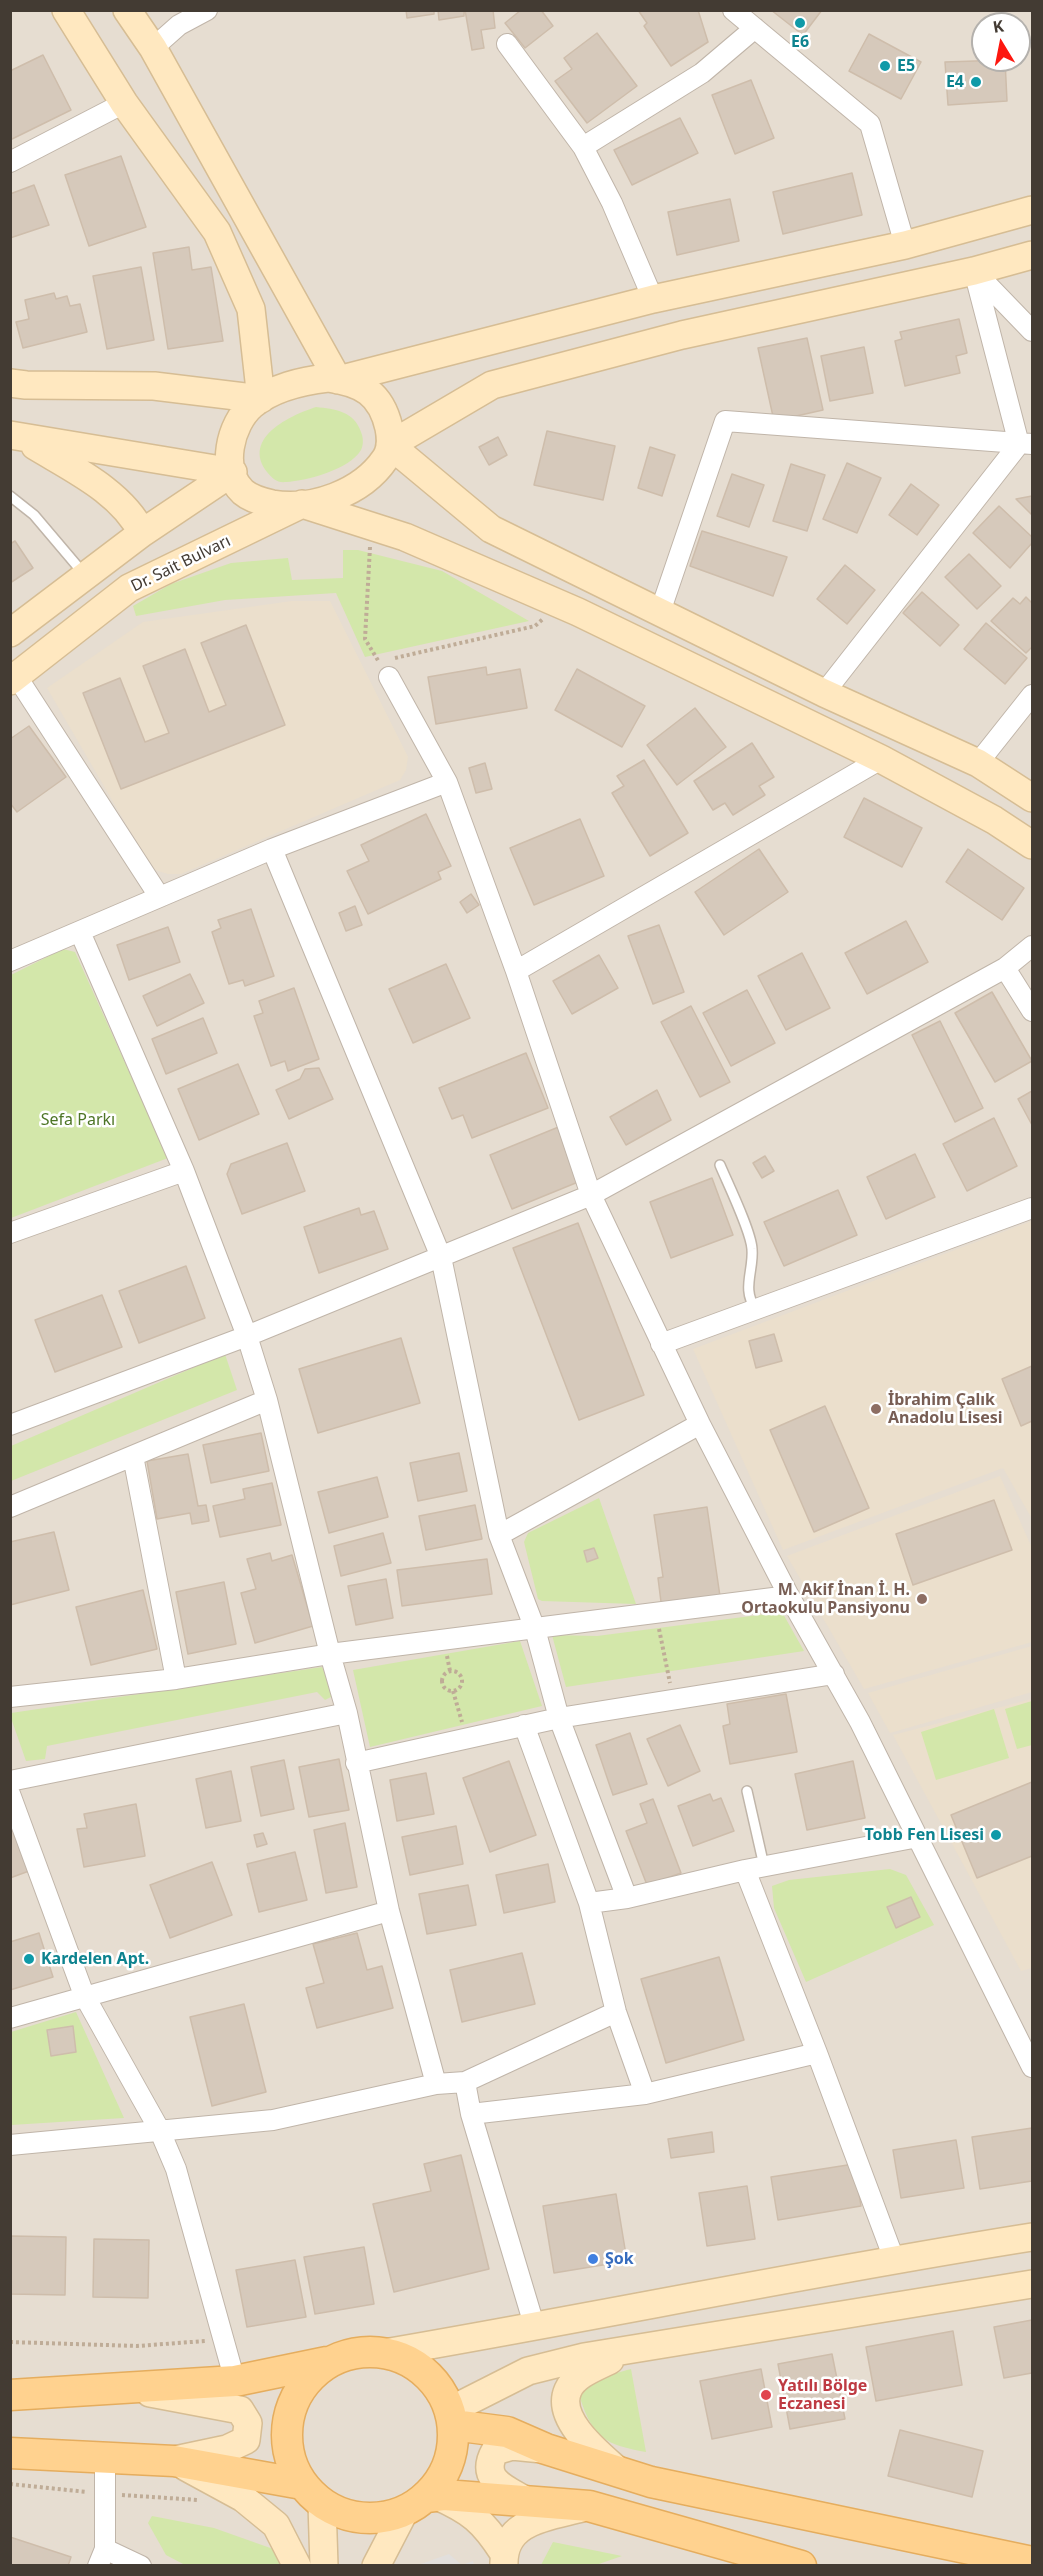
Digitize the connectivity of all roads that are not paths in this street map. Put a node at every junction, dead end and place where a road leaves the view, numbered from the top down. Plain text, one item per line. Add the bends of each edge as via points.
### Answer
1 (66, 10) edge
2 (127, 10) edge
3 (207, 10) edge
4 (733, 10) edge
5 (175, 18) edge
6 (755, 28) junction
7 (507, 44) dead end
8 (153, 48) junction
9 (124, 103) junction
10 (584, 147) junction
11 (10, 162) edge
12 (1032, 210) edge
13 (905, 245) junction
14 (1032, 255) edge
15 (974, 271) junction
16 (653, 299) junction
17 (1032, 332) edge
18 (338, 380) junction
19 (10, 383) edge
20 (261, 399) junction
21 (17, 437) edge
22 (1026, 444) edge
23 (390, 445) junction
24 (233, 472) junction
25 (10, 496) edge
26 (302, 504) junction
27 (142, 533) junction
28 (86, 576) junction
29 (660, 612) junction
30 (10, 633) edge
31 (384, 670) road end
32 (14, 679) edge
33 (824, 693) junction
34 (1032, 695) edge
35 (881, 759) junction
36 (978, 763) junction
37 (447, 782) junction
38 (1032, 798) edge
39 (1032, 845) edge
40 (272, 849) junction
41 (159, 896) junction
42 (80, 932) junction
43 (1032, 946) edge
44 (10, 961) edge
45 (1005, 968) junction
46 (516, 971) junction
47 (1032, 1011) edge
48 (720, 1165) dead end
49 (184, 1171) junction
50 (591, 1195) junction
51 (1032, 1208) edge
52 (10, 1233) edge
53 (441, 1257) junction
54 (756, 1309) junction
55 (247, 1336) junction
56 (661, 1344) junction
57 (267, 1400) junction
58 (700, 1424) junction
59 (10, 1425) edge
60 (134, 1456) junction
61 (10, 1506) edge
62 (500, 1535) junction
63 (789, 1596) junction
64 (535, 1629) junction
65 (330, 1654) junction
66 (834, 1674) junction
67 (176, 1679) junction
68 (10, 1697) edge
69 (347, 1713) junction
70 (559, 1718) junction
71 (524, 1725) junction
72 (356, 1763) junction
73 (10, 1781) edge
74 (747, 1791) dead end
75 (10, 1794) edge
76 (918, 1837) junction
77 (755, 1868) junction
78 (627, 1898) junction
79 (589, 1903) junction
80 (389, 1911) junction
81 (84, 1995) junction
82 (616, 2012) junction
83 (10, 2018) edge
84 (817, 2053) junction
85 (1032, 2067) edge
86 (465, 2082) junction
87 (436, 2084) junction
88 (645, 2094) junction
89 (471, 2114) junction
90 (159, 2129) junction
91 (10, 2145) edge
92 (1032, 2237) edge
93 (894, 2259) junction
94 (1032, 2284) edge
95 (535, 2328) junction
96 (636, 2347) junction
97 (384, 2353) junction
98 (330, 2362) junction
99 (235, 2381) junction
100 (127, 2390) junction
101 (10, 2395) edge
102 (451, 2418) junction
103 (546, 2449) junction
104 (10, 2453) edge
105 (105, 2456) junction
106 (174, 2461) junction
107 (617, 2470) junction
108 (312, 2494) junction
109 (525, 2500) junction
110 (422, 2502) junction
111 (589, 2506) junction
112 (101, 2557) edge
113 (504, 2558) edge
114 (771, 2562) edge
115 (1032, 2562) edge
116 (141, 2565) edge
117 (297, 2565) edge
118 (324, 2565) edge
119 (376, 2565) edge
120 (801, 2565) edge

1 - 9 main road
2 - 8 main road
3 - 5 street
4 - 6 street
5 - 8 street
6 - 10 street via 702,73
6 - 13 street via 870,124
7 - 10 street
8 - 18 main road
9 - 11 street
9 - 20 main road via 217,232 251,309
10 - 16 street
12 - 13 main road
13 - 16 main road
14 - 15 main road
15 - 17 street
15 - 22 street
15 - 23 main road via 682,335 492,385
16 - 18 main road
18 - 20 main road via 307,381
18 - 23 main road via 348,381 375,397 386,414
19 - 20 main road via 154,386
20 - 24 main road via 240,419 231,439
21 - 24 main road
21 - 27 main road via 86,477 117,501
22 - 29 street via 725,421
22 - 33 street
23 - 26 main road via 387,458 356,487
23 - 29 main road via 491,529
24 - 26 main road via 242,491 260,501
24 - 27 main road
25 - 28 lane via 34,515
26 - 32 main road, Dr. Sait Bulvarı via 129,588
26 - 35 main road via 405,537 560,604
27 - 28 main road
28 - 30 main road
29 - 33 main road
31 - 37 street
32 - 41 street
33 - 36 main road
34 - 36 street
35 - 39 main road
35 - 46 street
36 - 38 main road
37 - 40 street
37 - 46 street
40 - 41 street
40 - 53 street
41 - 42 street
42 - 44 street
42 - 49 street
43 - 45 street
45 - 47 street
45 - 50 street
46 - 50 street
48 - 54 lane via 751,1244 748,1286
49 - 52 street
49 - 55 street
50 - 53 street
50 - 56 street
51 - 54 street
53 - 55 street
53 - 62 street
54 - 56 street
55 - 57 street
55 - 59 street
56 - 58 street
57 - 60 street
57 - 65 street
58 - 62 street
58 - 63 street
60 - 61 street
60 - 67 street
62 - 64 street
63 - 64 street
63 - 66 street
64 - 65 street
64 - 70 street
65 - 67 street
65 - 69 street
66 - 70 street
66 - 76 street
67 - 68 street
69 - 72 street
69 - 73 street
70 - 71 street
70 - 78 street
71 - 72 street
71 - 79 street
72 - 80 street
74 - 77 lane
75 - 81 street
76 - 77 street
76 - 85 street
77 - 78 street
77 - 84 street
78 - 79 street
79 - 82 street
80 - 81 street
80 - 87 street
81 - 83 street
81 - 90 street
82 - 86 street
82 - 88 street
84 - 88 street
84 - 93 street
86 - 87 street
86 - 89 street
87 - 90 street via 273,2120
88 - 89 street
89 - 95 street
90 - 91 street
90 - 99 street via 176,2169
92 - 93 main road
93 - 95 main road
94 - 96 main road
95 - 97 main road
96 - 102 main road via 528,2371
96 - 107 main road via 582,2374 569,2388 566,2402 571,2421 582,2436
97 - 98 main road via 357,2353
97 - 102 main road via 409,2361 430,2378 446,2399
98 - 99 main road
98 - 108 main road via 308,2379 293,2403 286,2431 290,2459
99 - 100 main road
100 - 101 main road
100 - 106 main road via 216,2404 240,2410 245,2416 249,2431 246,2440 227,2450
102 - 103 main road via 507,2432
102 - 110 main road via 452,2451 443,2476
103 - 107 main road
103 - 109 main road via 512,2446 495,2451 489,2462 498,2485
104 - 105 main road
105 - 106 main road
105 - 112 street
106 - 108 main road
106 - 117 main road via 243,2498 276,2525
107 - 115 main road via 651,2482
108 - 110 main road via 348,2516 376,2518
108 - 118 main road
109 - 110 main road
109 - 111 main road
110 - 113 main road via 465,2508 490,2531
110 - 119 main road
111 - 113 main road via 533,2522 514,2532
111 - 114 main road
112 - 116 street
114 - 120 main road

